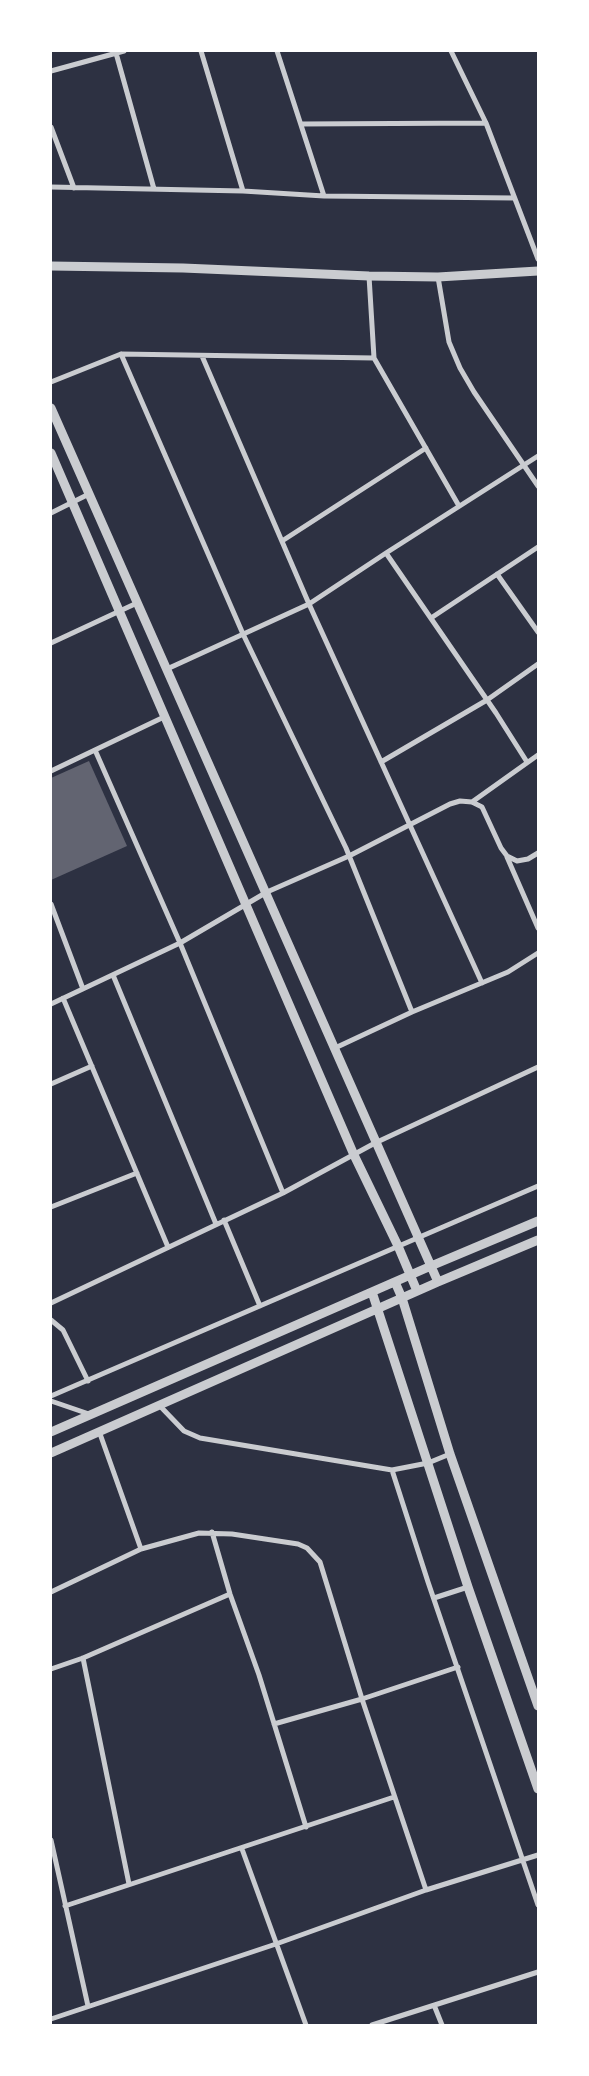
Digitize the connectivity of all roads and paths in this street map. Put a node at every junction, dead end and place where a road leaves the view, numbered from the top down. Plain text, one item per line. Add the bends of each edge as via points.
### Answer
1 (124, 51) edge
2 (201, 51) edge
3 (277, 51) edge
4 (451, 51) edge
5 (116, 54) junction
6 (51, 71) edge
7 (486, 123) junction
8 (301, 124) junction
9 (51, 126) edge
10 (51, 187) edge
11 (74, 188) junction
12 (154, 189) junction
13 (243, 191) junction
14 (324, 196) junction
15 (514, 198) junction
16 (538, 258) edge
17 (51, 266) edge
18 (538, 272) edge
19 (369, 276) junction
20 (438, 276) junction
21 (121, 354) junction
22 (202, 356) junction
23 (374, 358) junction
24 (51, 382) edge
25 (51, 408) edge
26 (426, 448) junction
27 (51, 453) edge
28 (538, 456) edge
29 (524, 466) junction
30 (538, 486) edge
31 (89, 494) junction
32 (72, 503) junction
33 (459, 506) junction
34 (51, 513) edge
35 (282, 541) junction
36 (538, 547) edge
37 (386, 552) junction
38 (498, 574) junction
39 (137, 603) junction
40 (309, 604) junction
41 (118, 612) junction
42 (431, 618) junction
43 (538, 632) edge
44 (243, 634) junction
45 (51, 643) edge
46 (538, 664) edge
47 (167, 669) junction
48 (487, 700) junction
49 (164, 717) junction
50 (95, 750) junction
51 (538, 755) edge
52 (381, 762) junction
53 (527, 762) junction
54 (51, 771) edge
55 (472, 802) junction
56 (410, 825) junction
57 (538, 853) edge
58 (349, 856) junction
59 (507, 856) junction
60 (267, 892) junction
61 (51, 904) edge
62 (246, 906) junction
63 (538, 928) edge
64 (180, 943) junction
65 (538, 953) edge
66 (113, 975) junction
67 (482, 983) junction
68 (83, 989) junction
69 (63, 998) junction
70 (51, 1004) edge
71 (412, 1012) junction
72 (336, 1048) junction
73 (92, 1066) junction
74 (538, 1067) edge
75 (51, 1084) edge
76 (375, 1143) junction
77 (354, 1155) junction
78 (137, 1173) junction
79 (538, 1186) edge
80 (283, 1193) junction
81 (51, 1207) edge
82 (224, 1220) junction
83 (538, 1221) edge
84 (216, 1224) junction
85 (418, 1238) junction
86 (538, 1240) edge
87 (398, 1246) junction
88 (168, 1247) junction
89 (431, 1266) junction
90 (410, 1276) junction
91 (395, 1282) junction
92 (438, 1282) junction
93 (417, 1291) junction
94 (372, 1292) junction
95 (402, 1298) junction
96 (51, 1303) edge
97 (260, 1306) junction
98 (378, 1308) junction
99 (51, 1320) edge
100 (88, 1381) junction
101 (51, 1396) edge
102 (51, 1401) edge
103 (158, 1405) junction
104 (91, 1415) junction
105 (51, 1432) edge
106 (98, 1432) junction
107 (51, 1453) edge
108 (450, 1454) junction
109 (428, 1463) junction
110 (392, 1470) junction
111 (212, 1532) junction
112 (141, 1550) junction
113 (468, 1588) junction
114 (51, 1592) edge
115 (230, 1594) junction
116 (434, 1598) junction
117 (83, 1658) junction
118 (458, 1667) junction
119 (51, 1668) edge
120 (362, 1699) junction
121 (538, 1706) edge
122 (274, 1724) junction
123 (538, 1789) edge
124 (394, 1797) junction
125 (306, 1827) junction
126 (51, 1840) edge
127 (242, 1849) junction
128 (538, 1855) edge
129 (522, 1860) junction
130 (129, 1884) junction
131 (426, 1890) junction
132 (538, 1905) edge
133 (65, 1906) junction
134 (276, 1944) junction
135 (538, 1972) edge
136 (88, 2006) junction
137 (434, 2006) junction
138 (51, 2018) edge
139 (306, 2025) edge
140 (372, 2025) edge
141 (442, 2025) edge

1 - 5 street
2 - 13 street
3 - 8 street
4 - 7 street
5 - 6 street
5 - 12 street
7 - 8 street
7 - 15 street
8 - 14 street
9 - 11 street
10 - 11 street
11 - 12 street
12 - 13 street
13 - 14 street
14 - 15 street
15 - 16 street
17 - 19 street
18 - 20 street
19 - 20 street
19 - 23 street
20 - 29 street via 449,342 460,368
21 - 22 street
21 - 24 street
21 - 44 street
22 - 23 street
22 - 35 street
23 - 26 street
25 - 31 street
26 - 33 street
26 - 35 street
27 - 32 street
28 - 29 street
29 - 30 street
29 - 33 street
31 - 32 street
31 - 39 street
32 - 34 street
32 - 41 street
33 - 37 street
35 - 40 street
36 - 38 street
37 - 40 street
37 - 42 street
38 - 42 street
38 - 43 street
39 - 41 street
39 - 47 street
40 - 44 street
40 - 52 street
41 - 45 street
41 - 49 street
42 - 48 street
44 - 47 street
44 - 58 street
46 - 48 street
47 - 60 street
48 - 52 street
48 - 53 street
49 - 50 street
49 - 62 street
50 - 54 street
50 - 64 street
51 - 53 street
52 - 56 street
53 - 55 street
55 - 56 street via 450,804
55 - 59 street via 482,807 500,848
56 - 58 street
56 - 67 street
57 - 59 street via 528,860 517,861
58 - 60 street
58 - 71 street
59 - 63 street
60 - 62 street
60 - 72 street
61 - 68 street
62 - 64 street
62 - 77 street
64 - 66 street
64 - 80 street
65 - 67 street via 508,972
66 - 68 street
66 - 84 street
67 - 71 street
68 - 69 street
69 - 70 street
69 - 73 street
71 - 72 street
72 - 76 street
73 - 75 street
73 - 78 street
74 - 76 street
76 - 77 street
76 - 85 street
77 - 80 street
77 - 87 street
78 - 81 street
78 - 88 street
79 - 85 street
80 - 82 street
82 - 84 street
82 - 97 street
83 - 89 street
84 - 88 street
85 - 87 street
85 - 89 street
86 - 92 street
87 - 90 street
87 - 97 street
88 - 96 street
89 - 90 street
89 - 92 street
90 - 91 street
90 - 93 street
91 - 94 street
91 - 95 street
92 - 93 street
93 - 95 street
94 - 98 street
94 - 104 street
95 - 98 street
95 - 108 street
97 - 100 street
98 - 103 street
98 - 109 street
99 - 100 street via 63,1330
100 - 101 street
102 - 104 street
103 - 106 street
103 - 110 street via 184,1432 200,1438
104 - 105 street
106 - 107 street
106 - 112 street
108 - 109 street
108 - 121 street
109 - 110 street
109 - 113 street
110 - 116 street
111 - 112 street
111 - 115 street
111 - 120 street via 298,1544 307,1548 320,1562
112 - 114 street
113 - 116 street
113 - 123 street
115 - 117 street
115 - 122 street
116 - 118 street
117 - 119 street
117 - 130 street
118 - 120 street
118 - 129 street
120 - 122 street
120 - 124 street
122 - 125 street
124 - 125 street
124 - 131 street
125 - 127 street
126 - 133 street
127 - 130 street
127 - 134 street
128 - 129 street
129 - 131 street
129 - 132 street
130 - 133 street
131 - 134 street
133 - 136 street
134 - 136 street
134 - 139 street
135 - 137 street
136 - 138 street
137 - 140 street
137 - 141 street

